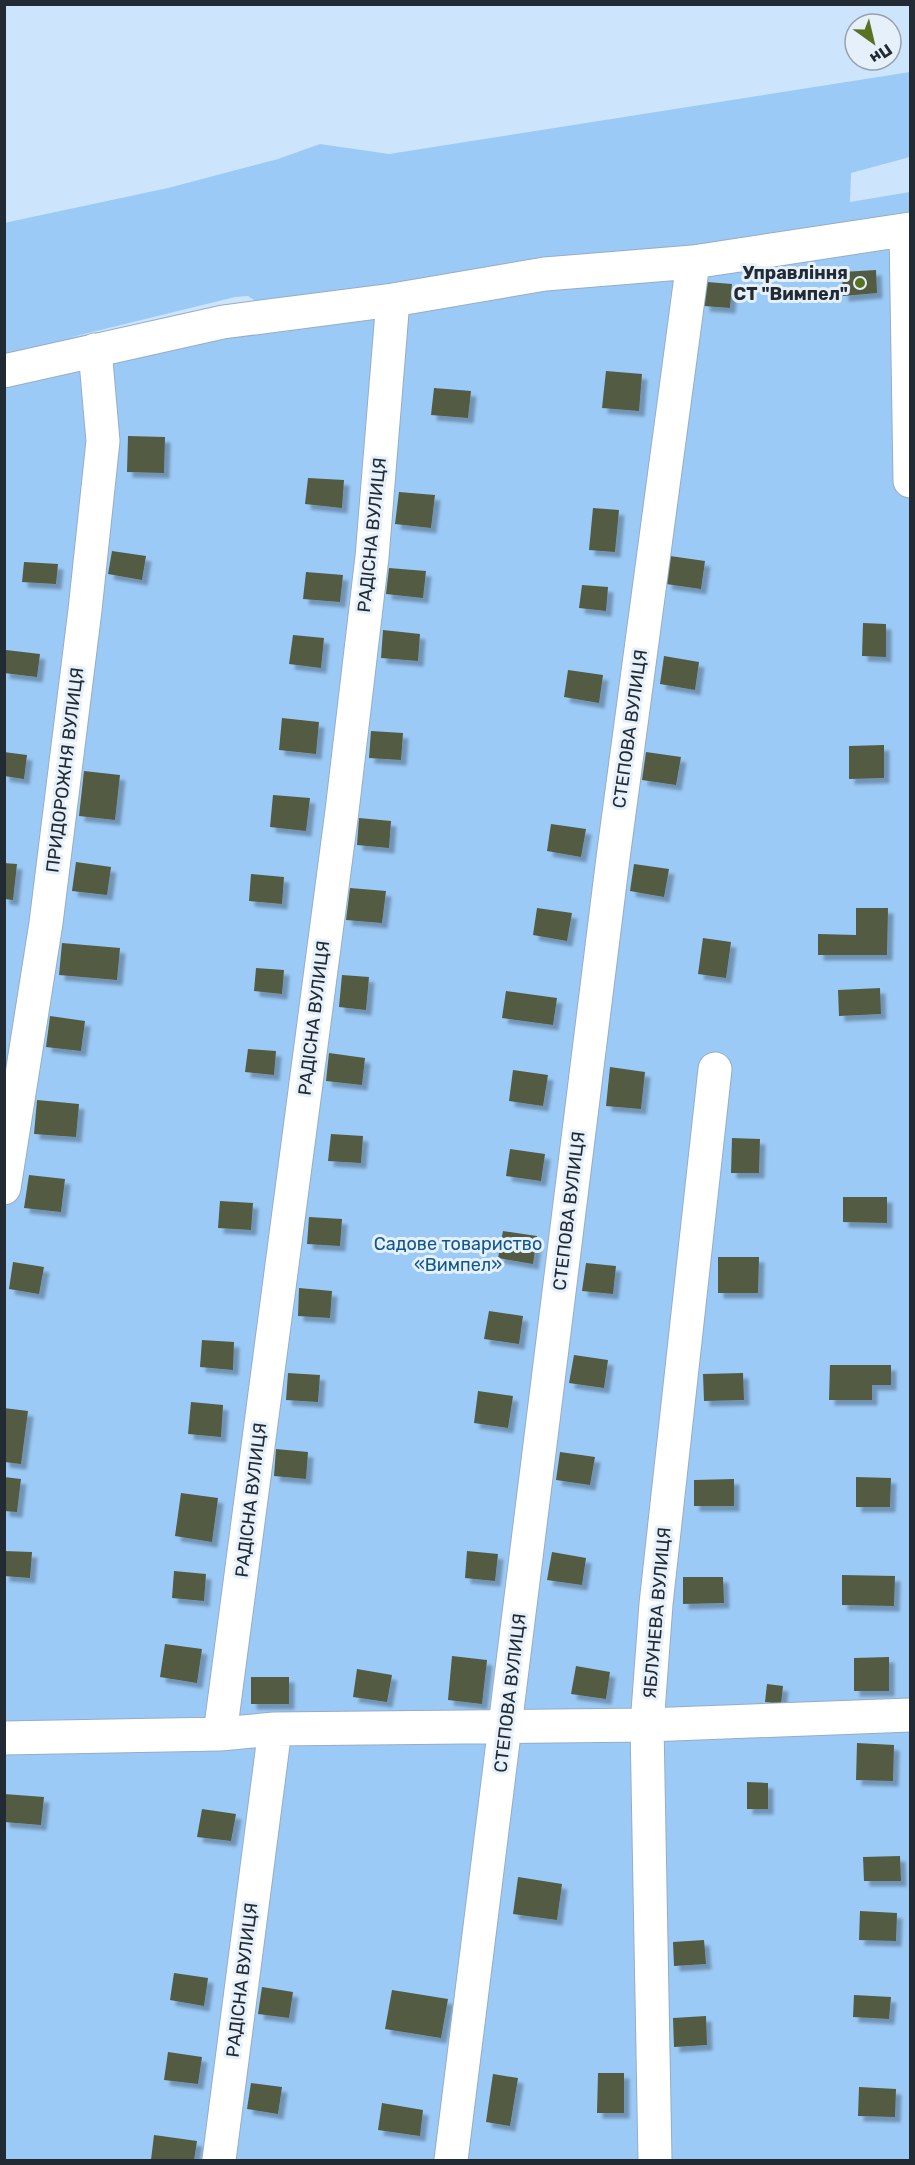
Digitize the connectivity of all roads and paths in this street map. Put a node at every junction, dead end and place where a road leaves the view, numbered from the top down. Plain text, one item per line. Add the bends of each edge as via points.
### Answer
1 (908, 230) edge
2 (693, 262) junction
3 (393, 300) junction
4 (94, 350) junction
5 (4, 371) edge
6 (910, 481) edge
7 (715, 1069) dead end
8 (4, 1188) edge
9 (910, 1715) edge
10 (506, 1725) junction
11 (647, 1725) junction
12 (275, 1729) junction
13 (220, 1734) junction
14 (4, 1738) edge
15 (219, 2160) edge
16 (451, 2160) edge
17 (655, 2160) edge

1 - 2 lane
1 - 6 lane
2 - 3 lane via 545,274
2 - 10 lane, СТЕПОВА ВУЛИЦЯ via 613,858
3 - 4 lane via 223,322
3 - 13 lane, РАДІСНА ВУЛИЦЯ via 372,557 342,811
4 - 5 lane
4 - 8 lane, ПРИДОРОЖНЯ ВУЛИЦЯ via 103,441 85,610 46,923
7 - 11 lane, ЯБЛУНЕВА ВУЛИЦЯ via 656,1604
9 - 11 lane
10 - 11 lane
10 - 12 lane
10 - 16 lane, СТЕПОВА ВУЛИЦЯ
11 - 17 lane, ЯБЛУНЕВА ВУЛИЦЯ
12 - 13 lane
12 - 15 lane, РАДІСНА ВУЛИЦЯ
13 - 14 lane

